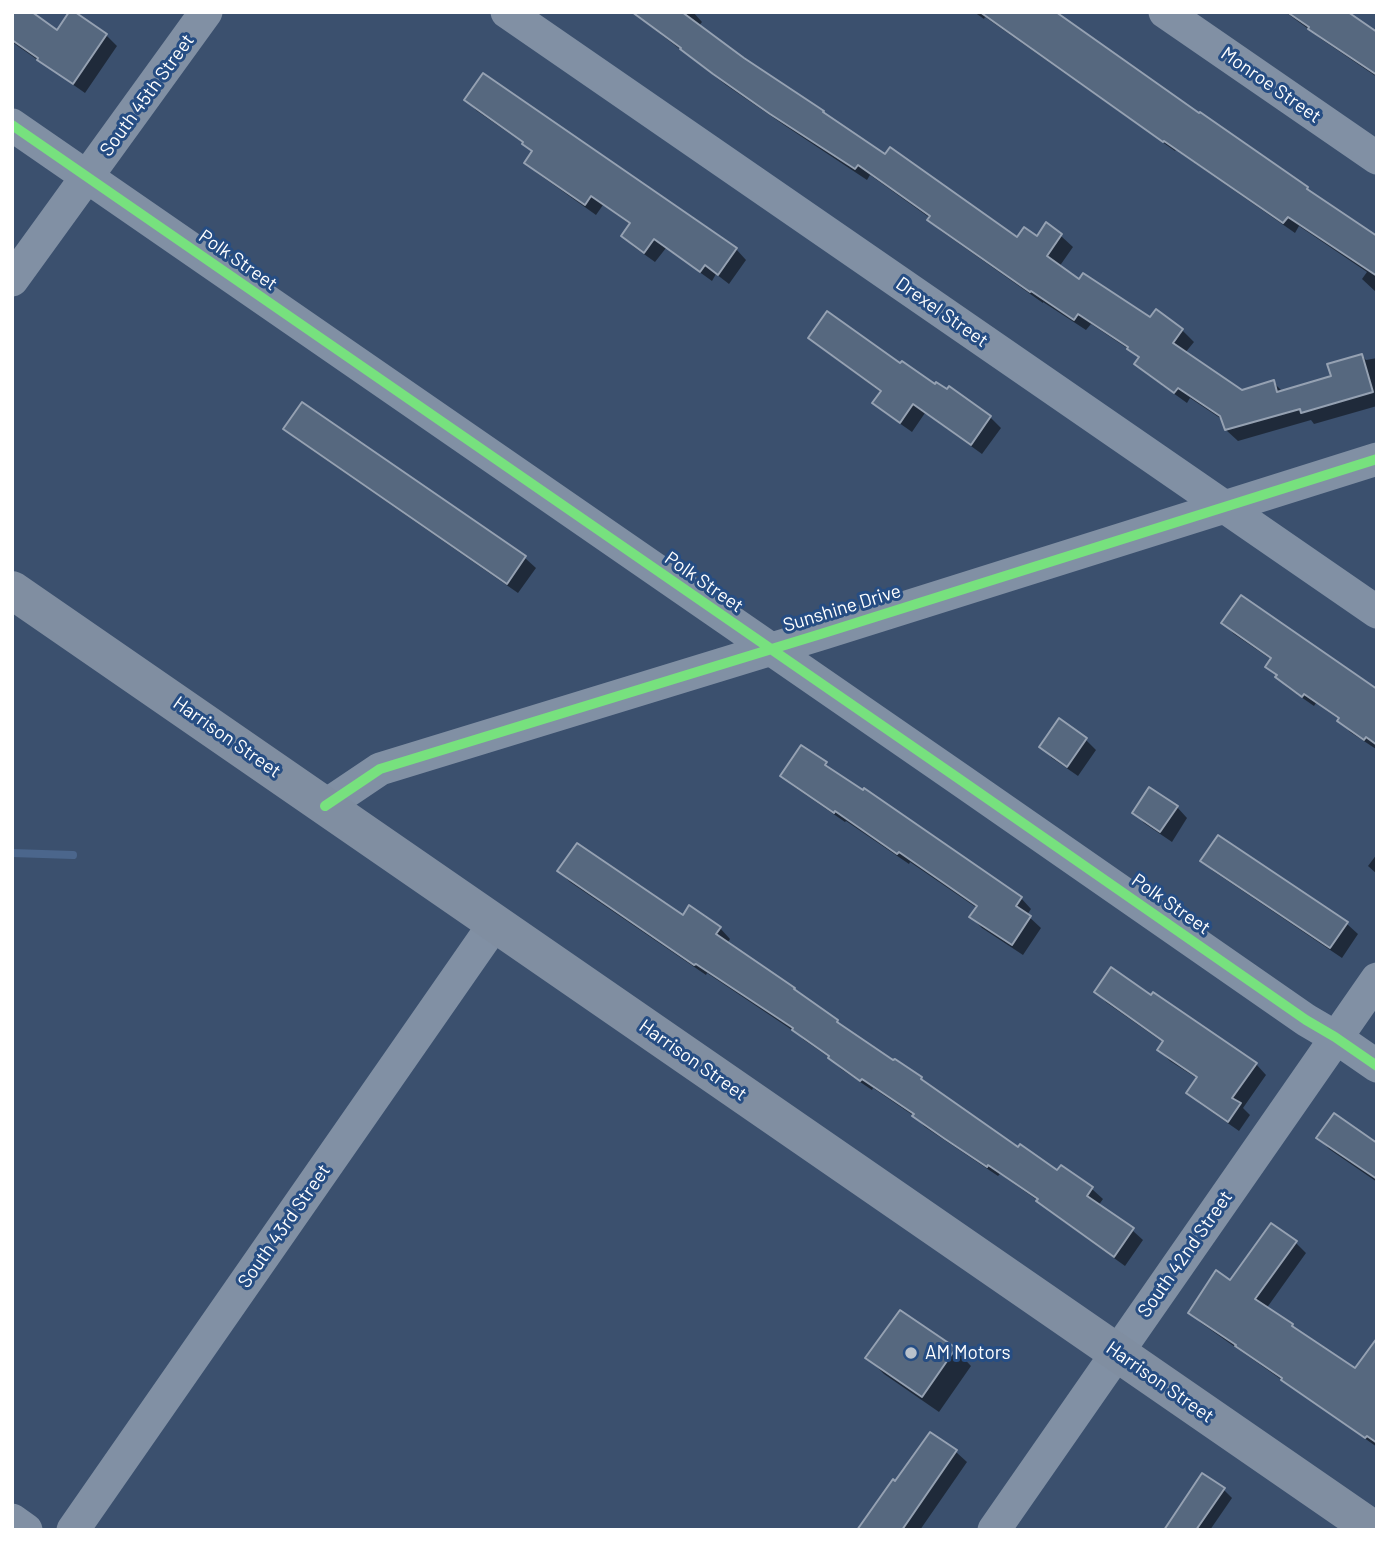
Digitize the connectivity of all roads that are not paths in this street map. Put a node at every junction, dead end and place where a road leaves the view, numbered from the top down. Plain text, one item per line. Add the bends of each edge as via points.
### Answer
1 (206, 12) edge
2 (507, 12) edge
3 (1184, 18) edge
4 (12, 125) edge
5 (1377, 158) edge
6 (88, 177) junction
7 (12, 280) edge
8 (1377, 459) edge
9 (1225, 507) junction
10 (12, 590) edge
11 (1377, 612) edge
12 (769, 648) junction
13 (325, 806) junction
14 (495, 923) junction
15 (1377, 979) edge
16 (1335, 1037) junction
17 (1377, 1066) edge
18 (1117, 1352) junction
19 (12, 1520) edge
20 (1365, 1527) edge
21 (26, 1530) edge
22 (73, 1530) edge
23 (994, 1530) edge

1 - 6 street, South 45th Street
2 - 9 street, Drexel Street
3 - 5 street, Monroe Street
4 - 6 street, Polk Street
6 - 7 street, South 45th Street
6 - 12 street, Polk Street
8 - 9 street, Sunshine Drive
9 - 11 street, Drexel Street
9 - 12 street, Sunshine Drive
10 - 13 main road, Harrison Street
12 - 13 street, Sunshine Drive via 380,769
12 - 16 street, Polk Street
13 - 14 main road, Harrison Street
14 - 18 main road, Harrison Street
14 - 22 street, South 43rd Street
15 - 16 street, South 42nd Street
16 - 17 street, Polk Street
16 - 18 street, South 42nd Street
18 - 20 main road, Harrison Street
18 - 23 street, South 42nd Street
19 - 21 street

